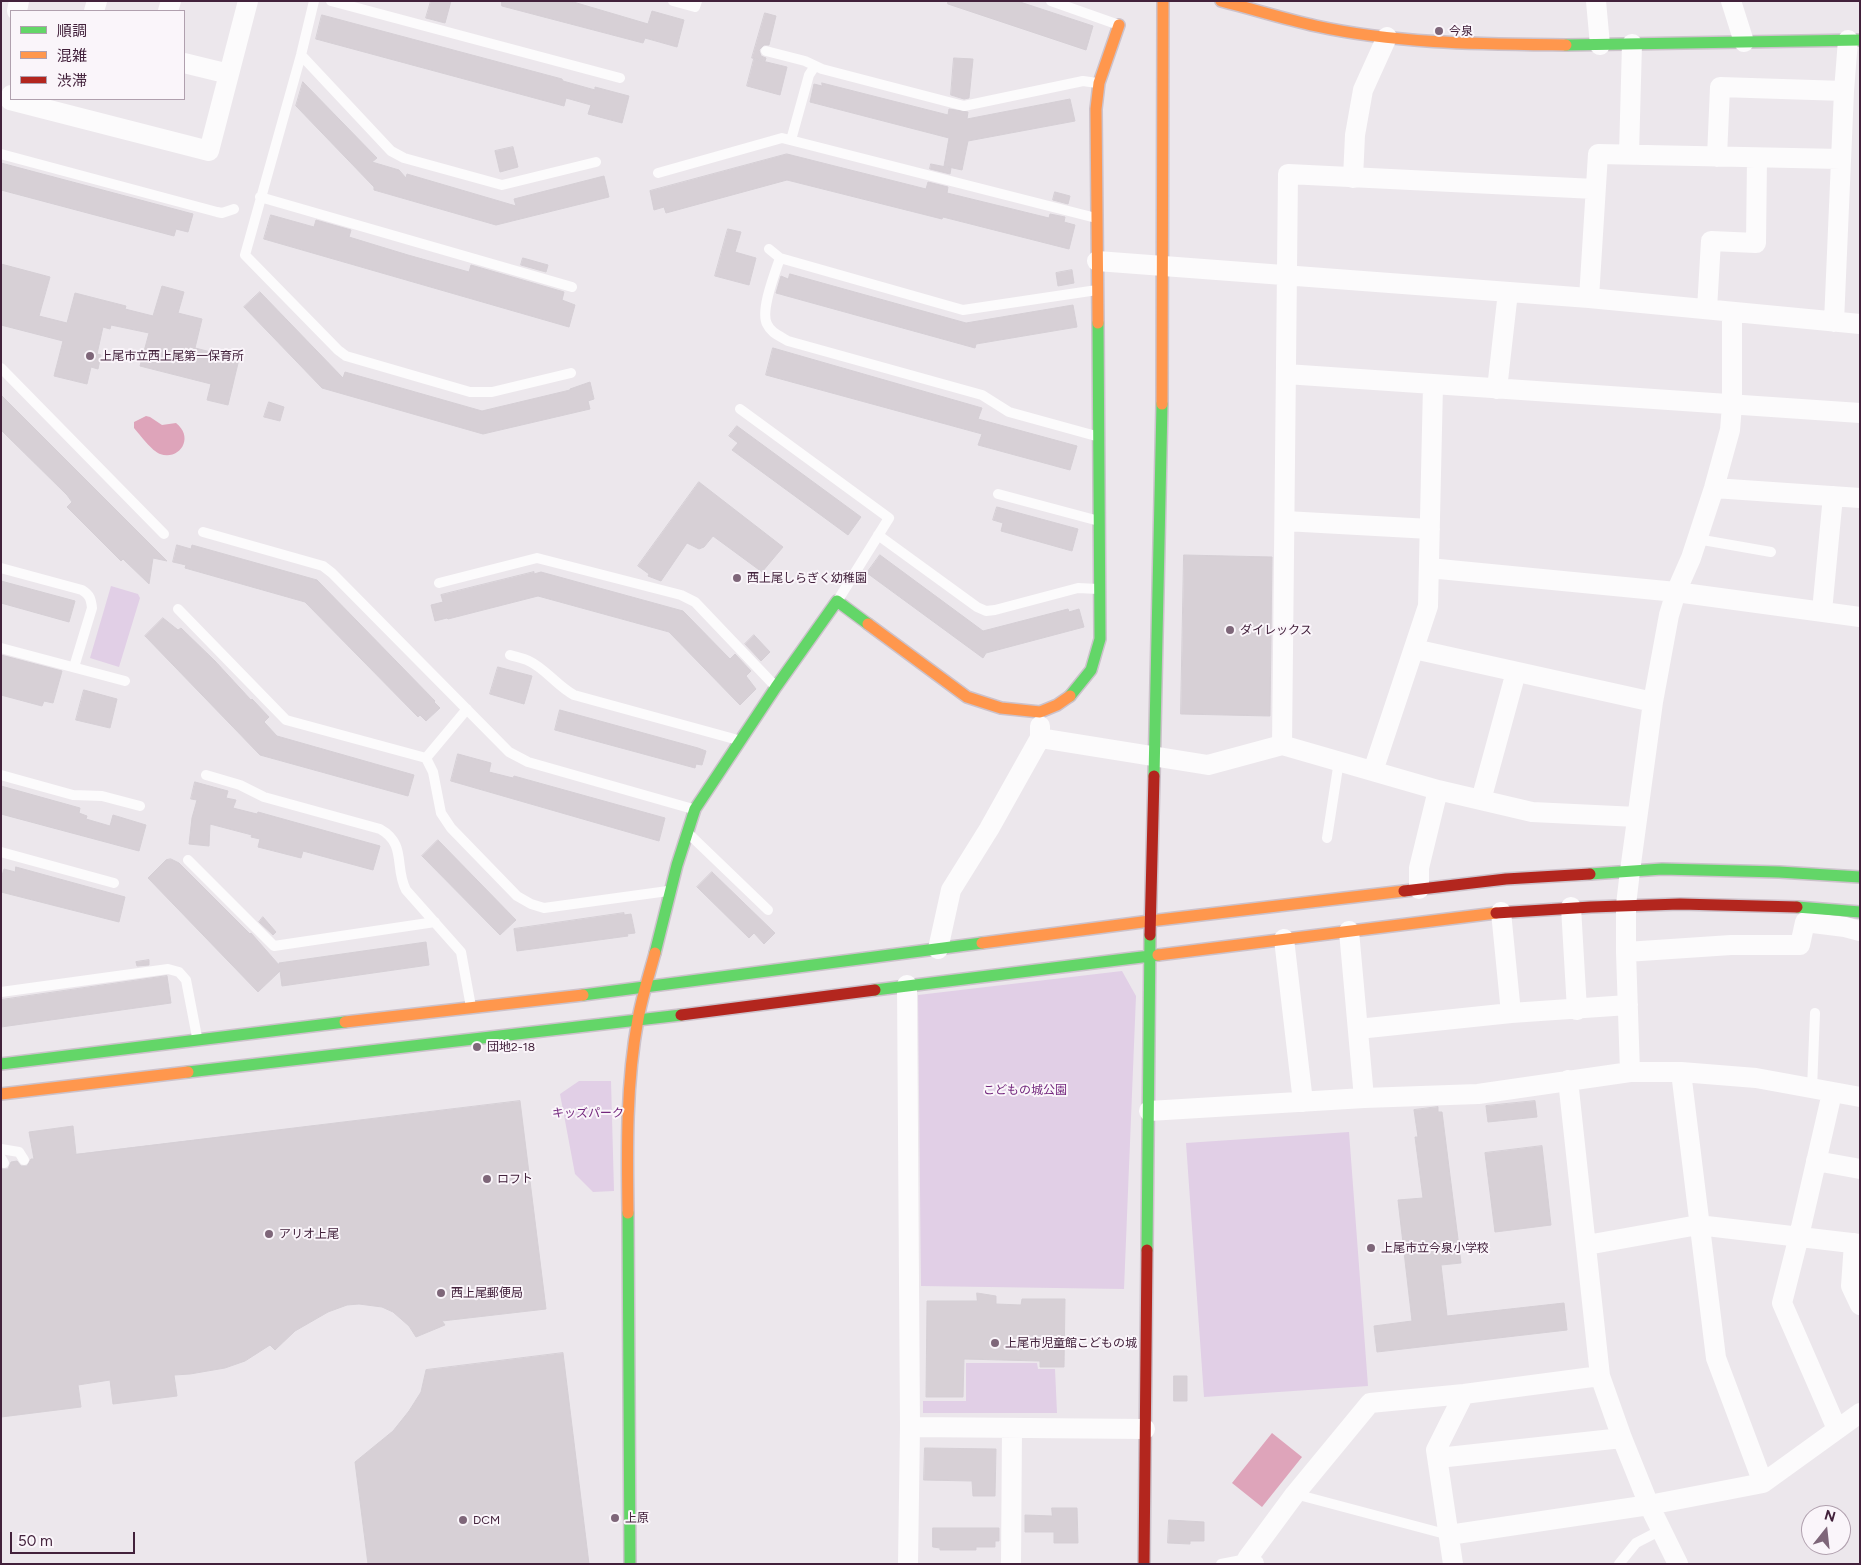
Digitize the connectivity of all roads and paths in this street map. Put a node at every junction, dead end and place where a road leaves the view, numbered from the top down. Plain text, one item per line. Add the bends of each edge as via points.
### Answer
1 (248, 1) edge
2 (314, 1) edge
3 (331, 1) edge
4 (673, 1) edge
5 (697, 1) edge
6 (1051, 1) edge
7 (1162, 1) edge
8 (1221, 1) edge
9 (1596, 1) edge
10 (1731, 1) edge
11 (1251, 5) edge
12 (1119, 25) joint
13 (1387, 37) junction
14 (1854, 40) edge
15 (1744, 42) junction
16 (1632, 44) junction
17 (1600, 45) junction
18 (766, 51) dead end
19 (301, 55) junction
20 (185, 63) edge
21 (815, 66) junction
22 (229, 74) junction
23 (620, 78) dead end
24 (1098, 83) junction
25 (1844, 91) junction
26 (10, 100) edge
27 (791, 140) junction
28 (1, 154) edge
29 (1629, 154) junction
30 (1717, 157) junction
31 (1757, 158) junction
32 (1841, 159) junction
33 (596, 162) dead end
34 (658, 173) dead end
35 (1353, 178) junction
36 (1595, 189) junction
37 (260, 197) junction
38 (234, 209) dead end
39 (1097, 218) junction
40 (769, 249) dead end
41 (780, 258) junction
42 (1097, 262) junction
43 (1163, 267) junction
44 (1288, 274) junction
45 (572, 287) dead end
46 (1097, 290) junction
47 (1508, 292) junction
48 (1589, 298) junction
49 (1706, 309) junction
50 (1732, 312) junction
51 (1834, 322) junction
52 (1860, 324) edge
53 (1, 368) edge
54 (570, 373) dead end
55 (1286, 374) junction
56 (1433, 384) junction
57 (1498, 389) junction
58 (1732, 405) junction
59 (740, 409) dead end
60 (1860, 413) edge
61 (1099, 437) junction
62 (1714, 488) junction
63 (998, 494) dead end
64 (1833, 496) junction
65 (1860, 498) edge
66 (1099, 521) junction
67 (1284, 521) junction
68 (1430, 529) junction
69 (203, 532) dead end
70 (164, 534) dead end
71 (878, 534) junction
72 (1697, 539) junction
73 (1772, 552) dead end
74 (1, 568) edge
75 (1428, 568) junction
76 (439, 583) dead end
77 (1100, 589) junction
78 (1676, 592) junction
79 (837, 601) junction
80 (178, 609) dead end
81 (1822, 611) junction
82 (1860, 617) edge
83 (1, 648) edge
84 (1414, 649) junction
85 (510, 655) dead end
86 (74, 667) junction
87 (1516, 672) junction
88 (125, 681) dead end
89 (776, 687) junction
90 (1654, 702) junction
91 (467, 709) junction
92 (1040, 712) junction
93 (1040, 738) junction
94 (740, 741) junction
95 (1282, 745) junction
96 (1154, 757) junction
97 (426, 758) junction
98 (1339, 761) junction
99 (1374, 771) junction
100 (1, 775) edge
101 (206, 776) dead end
102 (1438, 790) junction
103 (1481, 800) junction
104 (140, 806) dead end
105 (694, 809) junction
106 (1637, 817) junction
107 (687, 832) junction
108 (1328, 838) dead end
109 (1, 852) edge
110 (188, 860) dead end
111 (1630, 871) junction
112 (1860, 877) edge
113 (114, 883) dead end
114 (1419, 889) junction
115 (670, 891) junction
116 (1626, 905) junction
117 (1571, 907) junction
118 (768, 910) dead end
119 (1501, 912) junction
120 (1860, 912) edge
121 (1150, 921) junction
122 (434, 922) junction
123 (1349, 931) junction
124 (1860, 931) edge
125 (1284, 939) junction
126 (938, 949) junction
127 (1626, 952) junction
128 (1150, 955) junction
129 (907, 985) junction
130 (645, 988) junction
131 (1, 992) edge
132 (1628, 1005) junction
133 (471, 1008) junction
134 (1577, 1010) junction
135 (1511, 1013) junction
136 (1814, 1014) dead end
137 (638, 1020) junction
138 (1358, 1029) junction
139 (197, 1039) junction
140 (1, 1064) edge
141 (1630, 1072) junction
142 (1680, 1072) junction
143 (1568, 1080) junction
144 (1822, 1091) junction
145 (1, 1094) edge
146 (1860, 1097) edge
147 (1364, 1098) junction
148 (1302, 1102) junction
149 (1149, 1112) junction
150 (1, 1149) edge
151 (24, 1160) dead end
152 (1816, 1161) junction
153 (1860, 1169) edge
154 (1698, 1226) junction
155 (1799, 1236) junction
156 (1857, 1244) edge
157 (1587, 1245) junction
158 (1860, 1305) edge
159 (1600, 1376) junction
160 (1464, 1394) junction
161 (1860, 1413) edge
162 (910, 1427) junction
163 (1012, 1429) junction
164 (1145, 1429) junction
165 (1837, 1429) junction
166 (1622, 1438) junction
167 (1438, 1458) junction
168 (1763, 1483) junction
169 (1295, 1494) junction
170 (1650, 1505) junction
171 (1662, 1529) junction
172 (1449, 1535) junction
173 (1250, 1561) edge
174 (630, 1564) edge
175 (908, 1564) edge
176 (1011, 1564) edge
177 (1144, 1564) edge
178 (1220, 1564) edge
179 (1453, 1564) edge
180 (1619, 1564) edge
181 (1678, 1564) edge

1 - 22 street
2 - 19 lane
3 - 23 lane
4 - 5 lane via 695,7
6 - 12 lane
7 - 43 street
8 - 11 street
9 - 17 street
10 - 15 street
11 - 13 street via 1317,26
12 - 24 street
13 - 17 street via 1469,44
13 - 35 street via 1363,90
14 - 15 street
14 - 25 street
15 - 16 street
16 - 17 street
16 - 29 street
18 - 21 lane
19 - 33 lane via 390,151 404,158 502,185
19 - 37 lane
20 - 22 street
21 - 24 lane via 964,106 1084,81
21 - 27 lane via 808,75
22 - 26 street via 210,151
24 - 39 street
25 - 30 street via 1720,87
25 - 32 street
27 - 34 lane via 782,138
27 - 39 lane
28 - 38 lane via 217,212
29 - 30 street
29 - 36 street via 1598,154
30 - 31 street
31 - 32 street
31 - 49 street via 1756,243 1711,241
32 - 51 street
35 - 36 street
35 - 44 street via 1288,174
36 - 48 street
37 - 45 lane
37 - 54 lane via 245,255 346,356 481,393
39 - 42 street
40 - 41 lane
41 - 46 lane via 964,310
41 - 61 lane via 764,313 773,332 788,341 982,395 1008,412
42 - 43 street
42 - 46 street
43 - 44 street
43 - 96 street
44 - 47 street
44 - 55 street
46 - 61 street
47 - 48 street
47 - 57 street
48 - 49 street
49 - 50 street
50 - 51 street
50 - 58 street
51 - 52 street
53 - 70 lane
55 - 56 street
55 - 67 street
56 - 57 street
56 - 68 street
57 - 58 street
58 - 60 street
58 - 62 street via 1730,430
59 - 71 lane via 889,518
61 - 66 street
62 - 64 street
62 - 72 street
63 - 66 lane
64 - 65 street
64 - 81 street
66 - 77 street
67 - 68 street
67 - 95 street
68 - 75 street
69 - 91 lane via 323,566
71 - 77 lane via 986,611 1078,588
71 - 79 lane
72 - 73 lane
72 - 78 street
74 - 86 lane via 88,594 92,608
75 - 78 street
75 - 84 street via 1428,606
76 - 89 lane via 537,558 681,595 695,602
77 - 92 street via 1100,640 1091,670 1069,697
78 - 81 street
78 - 90 street
79 - 89 street
79 - 92 street via 968,697 1001,708
80 - 97 lane via 286,720
81 - 82 street
83 - 86 lane
84 - 87 street
84 - 99 street
85 - 94 lane via 528,660 574,695
86 - 88 lane
87 - 90 street
87 - 103 street
89 - 94 street
90 - 106 street
91 - 97 lane
91 - 105 lane via 509,752 528,762
92 - 93 street
93 - 96 street
93 - 126 street via 951,890
94 - 105 street
95 - 96 street via 1208,765
95 - 98 street
96 - 121 street
97 - 115 lane via 433,772 441,813 451,828 517,896 531,904 544,908
98 - 99 street
98 - 108 lane
99 - 102 street
100 - 104 lane via 73,795 102,796
101 - 122 lane via 388,834 398,847 406,890
102 - 103 street
102 - 114 street via 1419,868
103 - 106 street via 1532,812
105 - 107 street
106 - 111 street
107 - 115 street
107 - 118 lane
109 - 113 lane
110 - 122 lane via 274,946
111 - 112 street via 1691,870
111 - 114 street via 1506,879
111 - 116 street
114 - 121 street
115 - 130 street
116 - 117 street
116 - 120 street via 1763,906
116 - 127 street
117 - 119 street
117 - 134 street
119 - 123 street
119 - 135 street
121 - 126 street
121 - 128 street
122 - 133 lane via 461,952
123 - 125 street
123 - 138 street
124 - 127 street via 1805,922 1800,945 1731,945
125 - 128 street
125 - 148 street
126 - 130 street
127 - 132 street
128 - 129 street
128 - 149 street
129 - 137 street
129 - 162 street
130 - 133 street
130 - 137 street
131 - 139 lane via 168,969 179,972 186,980
132 - 134 street
132 - 141 street
133 - 139 street
134 - 135 street
135 - 138 street
136 - 144 lane
137 - 145 street
137 - 174 street via 627,1136
138 - 147 street
139 - 140 street
141 - 142 street
141 - 143 street
142 - 144 street via 1756,1078
142 - 154 street
143 - 147 street via 1478,1094
143 - 157 street
144 - 146 street
144 - 152 street
147 - 148 street
148 - 149 street
149 - 164 street
150 - 151 lane via 19,1152
152 - 153 street
152 - 155 street
154 - 155 street
154 - 157 street
154 - 168 street via 1716,1358
155 - 156 street
155 - 165 street via 1782,1303
156 - 158 street via 1851,1286
157 - 159 street
159 - 160 street
159 - 166 street
160 - 167 street via 1436,1450
160 - 169 street via 1370,1404
161 - 165 street
162 - 163 street
162 - 175 street
163 - 164 street
163 - 176 street
164 - 177 street
165 - 168 street
166 - 167 street
166 - 170 street
167 - 172 street
168 - 170 street
169 - 172 lane
169 - 173 street
170 - 171 street
170 - 172 street
171 - 180 lane via 1636,1542
171 - 181 street
172 - 179 street
173 - 178 lane

